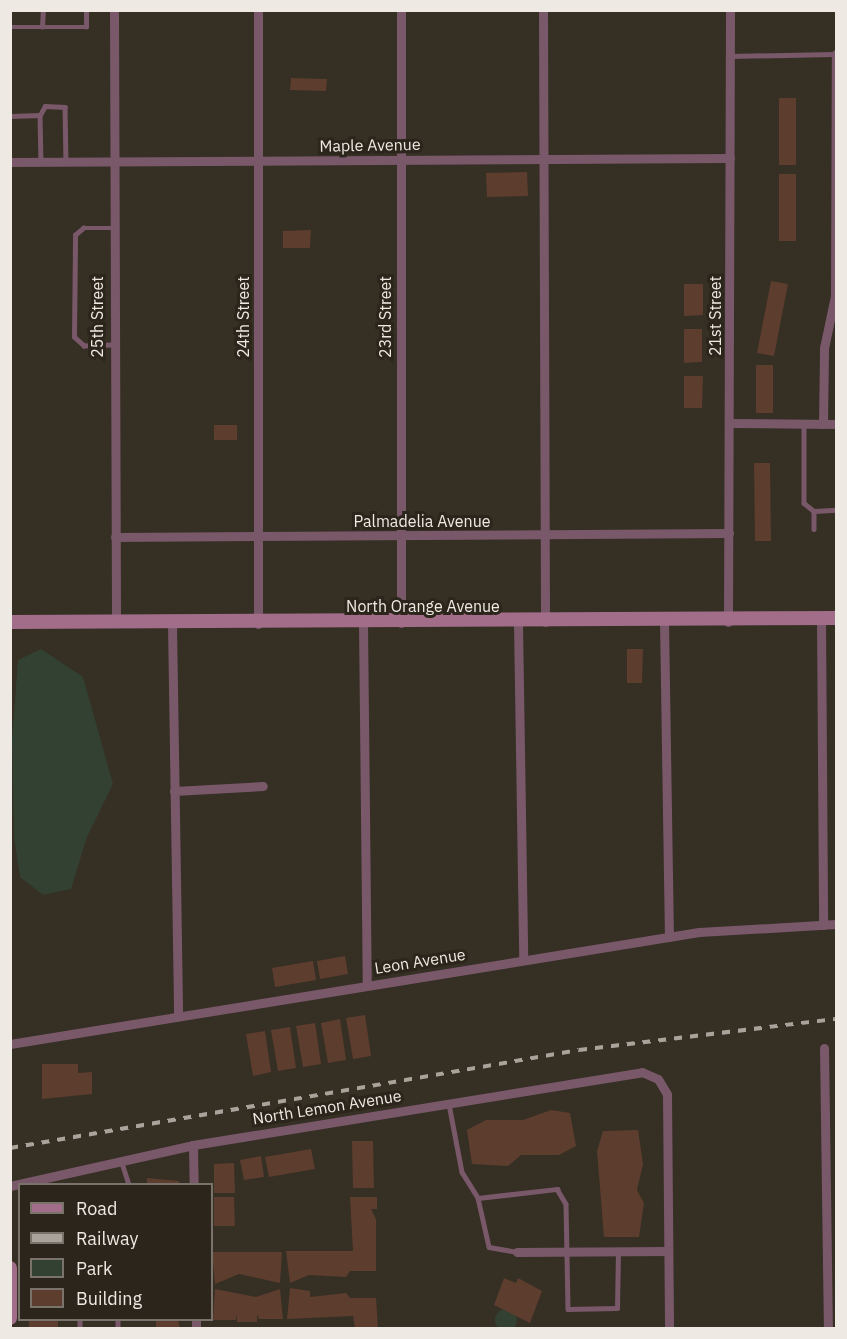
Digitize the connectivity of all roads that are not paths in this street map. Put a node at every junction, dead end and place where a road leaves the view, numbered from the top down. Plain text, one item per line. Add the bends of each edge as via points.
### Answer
1 (43, 10) edge
2 (86, 10) edge
3 (114, 10) edge
4 (258, 10) edge
5 (401, 10) edge
6 (543, 10) edge
7 (730, 10) edge
8 (10, 27) edge
9 (42, 27) junction
10 (835, 54) edge
11 (730, 56) junction
12 (40, 115) junction
13 (10, 116) edge
14 (730, 158) junction
15 (544, 159) junction
16 (400, 160) junction
17 (258, 161) junction
18 (10, 162) edge
19 (41, 162) junction
20 (66, 162) junction
21 (113, 162) junction
22 (113, 228) junction
23 (836, 296) edge
24 (112, 345) junction
25 (730, 423) junction
26 (804, 424) junction
27 (823, 424) junction
28 (837, 424) edge
29 (837, 510) edge
30 (814, 511) junction
31 (814, 530) dead end
32 (729, 533) junction
33 (545, 535) junction
34 (401, 536) junction
35 (115, 537) junction
36 (258, 537) junction
37 (821, 618) junction
38 (837, 618) edge
39 (10, 621) edge
40 (664, 621) junction
41 (401, 622) junction
42 (545, 622) junction
43 (728, 622) junction
44 (116, 623) junction
45 (363, 623) junction
46 (518, 623) junction
47 (172, 624) junction
48 (258, 624) junction
49 (263, 786) dead end
50 (174, 791) junction
51 (837, 924) edge
52 (823, 925) junction
53 (669, 937) junction
54 (523, 960) junction
55 (368, 985) junction
56 (178, 1016) junction
57 (10, 1044) edge
58 (824, 1048) dead end
59 (448, 1102) junction
60 (193, 1145) junction
61 (121, 1160) junction
62 (23, 1183) edge
63 (128, 1183) edge
64 (194, 1183) edge
65 (478, 1198) junction
66 (567, 1251) junction
67 (618, 1251) junction
68 (668, 1251) junction
69 (518, 1252) joint
70 (10, 1268) edge
71 (11, 1310) edge
72 (10, 1318) edge
73 (669, 1329) edge
74 (828, 1329) edge

1 - 9 lane
2 - 9 lane via 86,27
3 - 21 street, 25th Street
4 - 17 street, 24th Street
5 - 16 street, 23rd Street
6 - 15 street
7 - 11 street, 21st Street
8 - 9 lane
10 - 11 lane
10 - 23 street
11 - 14 street, 21st Street
12 - 13 lane
12 - 19 lane
12 - 20 lane via 45,106 65,106
14 - 15 street, Maple Avenue
14 - 25 street, 21st Street
15 - 16 street, Maple Avenue
15 - 33 street
16 - 17 street, Maple Avenue
16 - 34 street, 23rd Street
17 - 21 street, Maple Avenue
17 - 36 street, 24th Street
18 - 19 street, Maple Avenue
19 - 20 street, Maple Avenue
20 - 21 street, Maple Avenue
21 - 22 street, 25th Street
22 - 24 street, 25th Street
22 - 24 lane via 78,230 74,337 84,346
23 - 27 street via 824,348
24 - 35 street, 25th Street
25 - 26 street
25 - 32 street, 21st Street
26 - 27 street
26 - 30 lane via 804,503
27 - 28 street
29 - 30 lane
30 - 31 lane
32 - 33 street, Palmadelia Avenue
32 - 43 street, 21st Street
33 - 34 street, Palmadelia Avenue
33 - 42 street
34 - 36 street, Palmadelia Avenue
34 - 41 street, 23rd Street
35 - 36 street, Palmadelia Avenue
35 - 44 street, 25th Street
36 - 48 street, 24th Street
37 - 38 street, North Orange Avenue
37 - 43 street, North Orange Avenue
37 - 52 street
39 - 44 street, North Orange Avenue
40 - 42 street, North Orange Avenue
40 - 43 street, North Orange Avenue
40 - 53 street
41 - 45 street, North Orange Avenue
41 - 46 street, North Orange Avenue
42 - 46 street, North Orange Avenue
44 - 47 street, North Orange Avenue
45 - 48 street, North Orange Avenue
45 - 55 street
46 - 54 street
47 - 48 street, North Orange Avenue
47 - 50 street
49 - 50 street
50 - 56 street
51 - 52 street, Leon Avenue
52 - 53 street, Leon Avenue
53 - 54 street, Leon Avenue
54 - 55 street, Leon Avenue
55 - 56 street, Leon Avenue
56 - 57 street, Leon Avenue
58 - 74 street
59 - 60 street, North Lemon Avenue
59 - 65 lane via 462,1172
59 - 68 street, North Lemon Avenue via 642,1072 658,1079 667,1094
60 - 61 street, North Lemon Avenue
60 - 64 street
61 - 62 street, North Lemon Avenue
61 - 63 lane
65 - 66 lane via 555,1187 566,1204
65 - 69 lane via 489,1247
66 - 67 street
66 - 67 lane via 568,1309 615,1309
66 - 69 street
67 - 68 street
68 - 73 street
70 - 71 street
71 - 72 street

